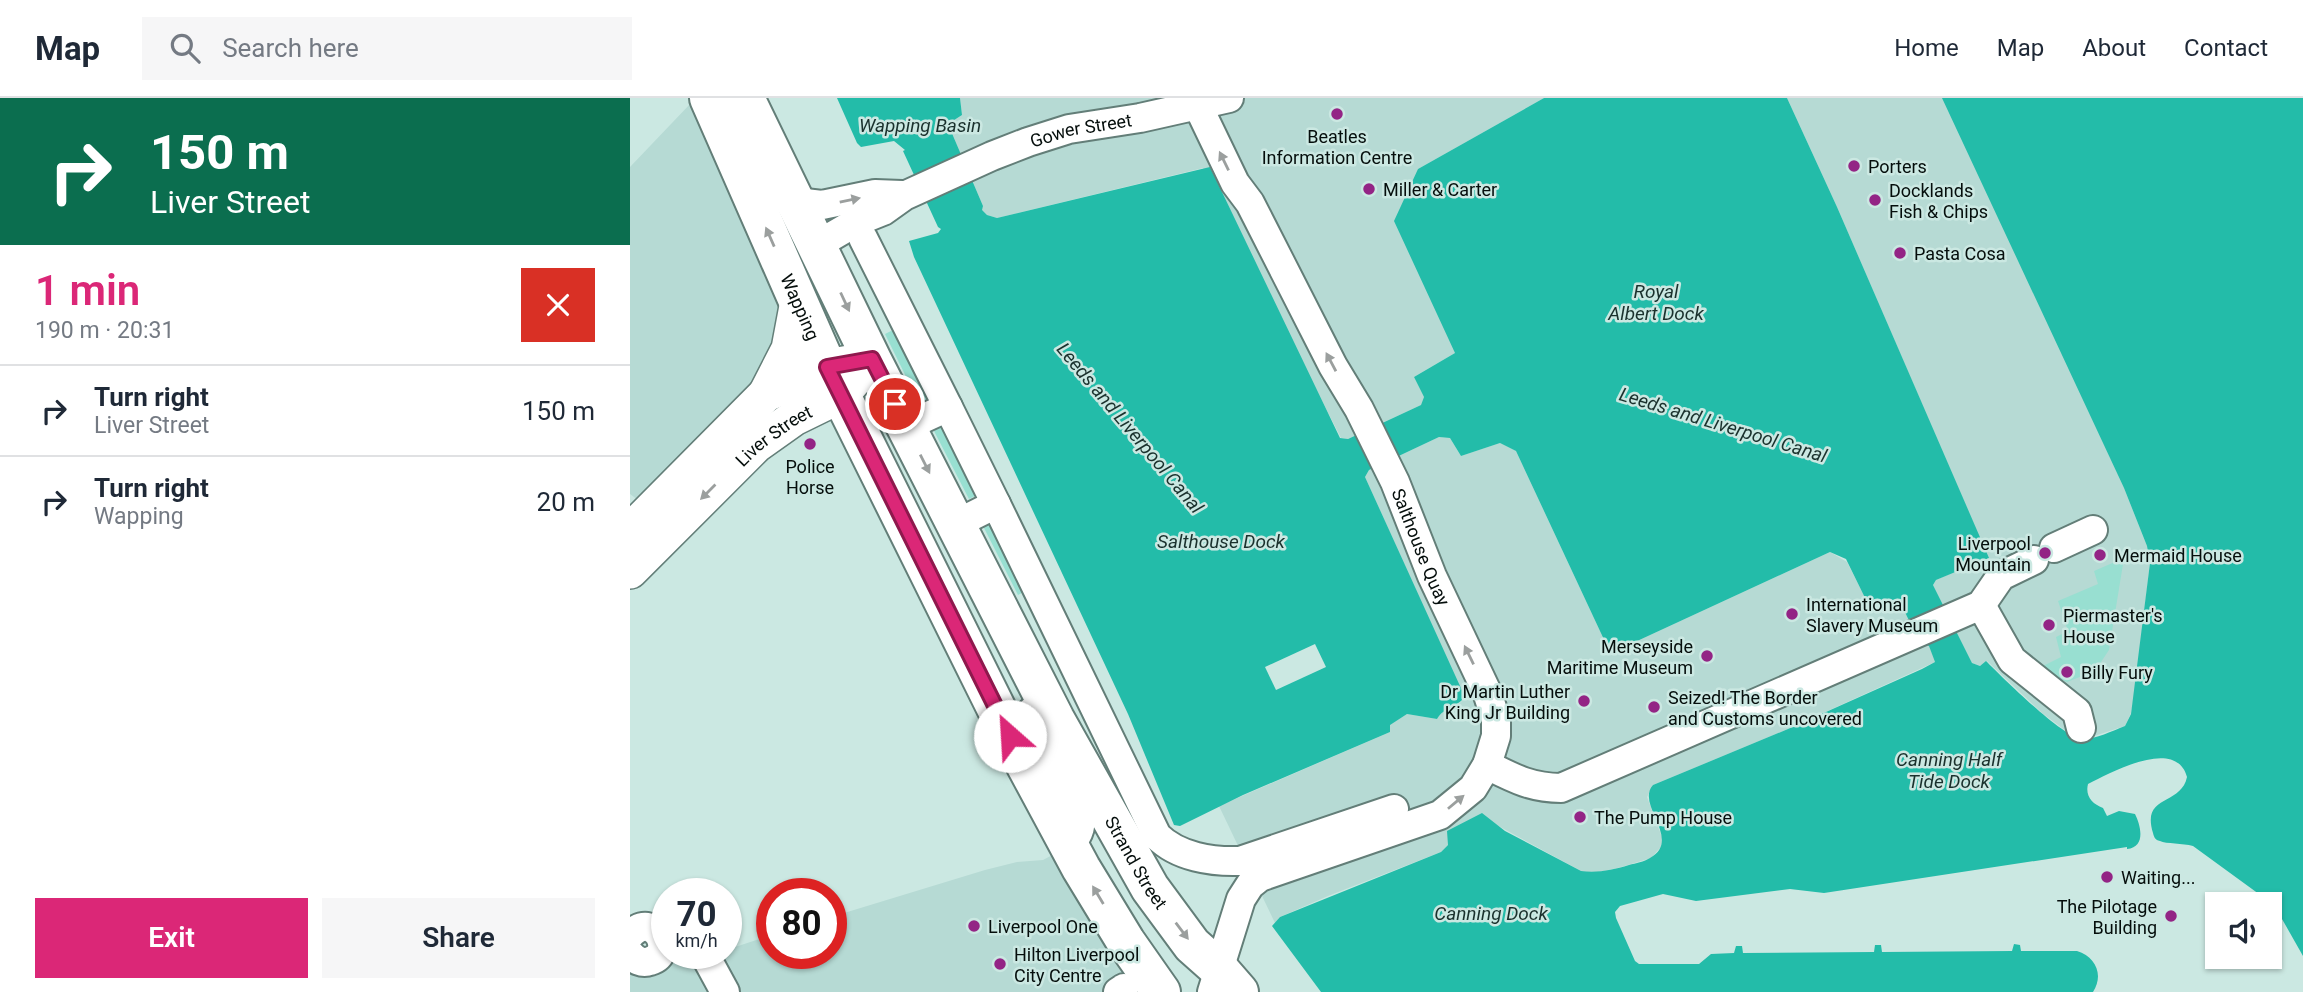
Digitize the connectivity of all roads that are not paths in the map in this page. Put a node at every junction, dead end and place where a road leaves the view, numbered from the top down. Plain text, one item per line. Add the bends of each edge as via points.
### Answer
1 (709, 98) edge
2 (745, 98) edge
3 (1229, 98) edge
4 (1198, 106) junction
5 (904, 195) junction
6 (796, 202) junction
7 (863, 238) dead end
8 (817, 245) junction
9 (798, 300) junction
10 (872, 359) junction
11 (834, 381) junction
12 (766, 394) junction
13 (948, 407) junction
14 (922, 419) dead end
15 (2093, 530) dead end
16 (630, 531) edge
17 (630, 570) edge
18 (1975, 607) junction
19 (1034, 726) junction
20 (2081, 728) dead end
21 (1487, 765) junction
22 (1049, 780) junction
23 (1403, 816) junction
24 (1118, 833) junction
25 (1260, 877) junction
26 (713, 969) edge
27 (1223, 984) edge
28 (725, 992) edge
29 (1161, 992) edge

9 -> 1 highway, Wapping
2 - 6 highway
3 - 4 street, Gower Street
4 - 5 street, Gower Street via 1069,129
21 -> 4 street, Salthouse Quay via 1496,736 1492,704 1365,421
6 -> 5 street via 822,205 875,194
5 - 8 street
6 - 8 highway
7 - 13 street
8 -> 10 highway
9 - 11 highway, Wapping
9 - 12 main road, Liver Street via 789,349
10 - 11 main road, Liver Street
10 -> 19 highway via 984,580
11 - 12 main road, Liver Street
11 -> 17 main road, Liver Street via 756,445
11 - 19 highway, Wapping
12 - 16 main road, Liver Street
13 - 14 street
13 - 23 street via 984,510 1164,843 1192,855 1240,861
15 - 18 street via 2001,576
18 - 20 street via 2012,660 2077,712
18 - 21 street via 1561,788 1540,788
19 - 22 highway
19 - 24 highway, Strand Street
23 -> 21 street, Salthouse Quay via 1440,815 1473,788
22 - 24 street, Salthouse Quay via 1071,774
29 -> 22 highway via 1069,846
23 - 25 street, Salthouse Quay
24 - 25 street, Salthouse Quay via 1181,868 1218,876
24 -> 27 highway, Strand Street via 1157,897
25 - 27 street via 1241,899
26 - 28 street

